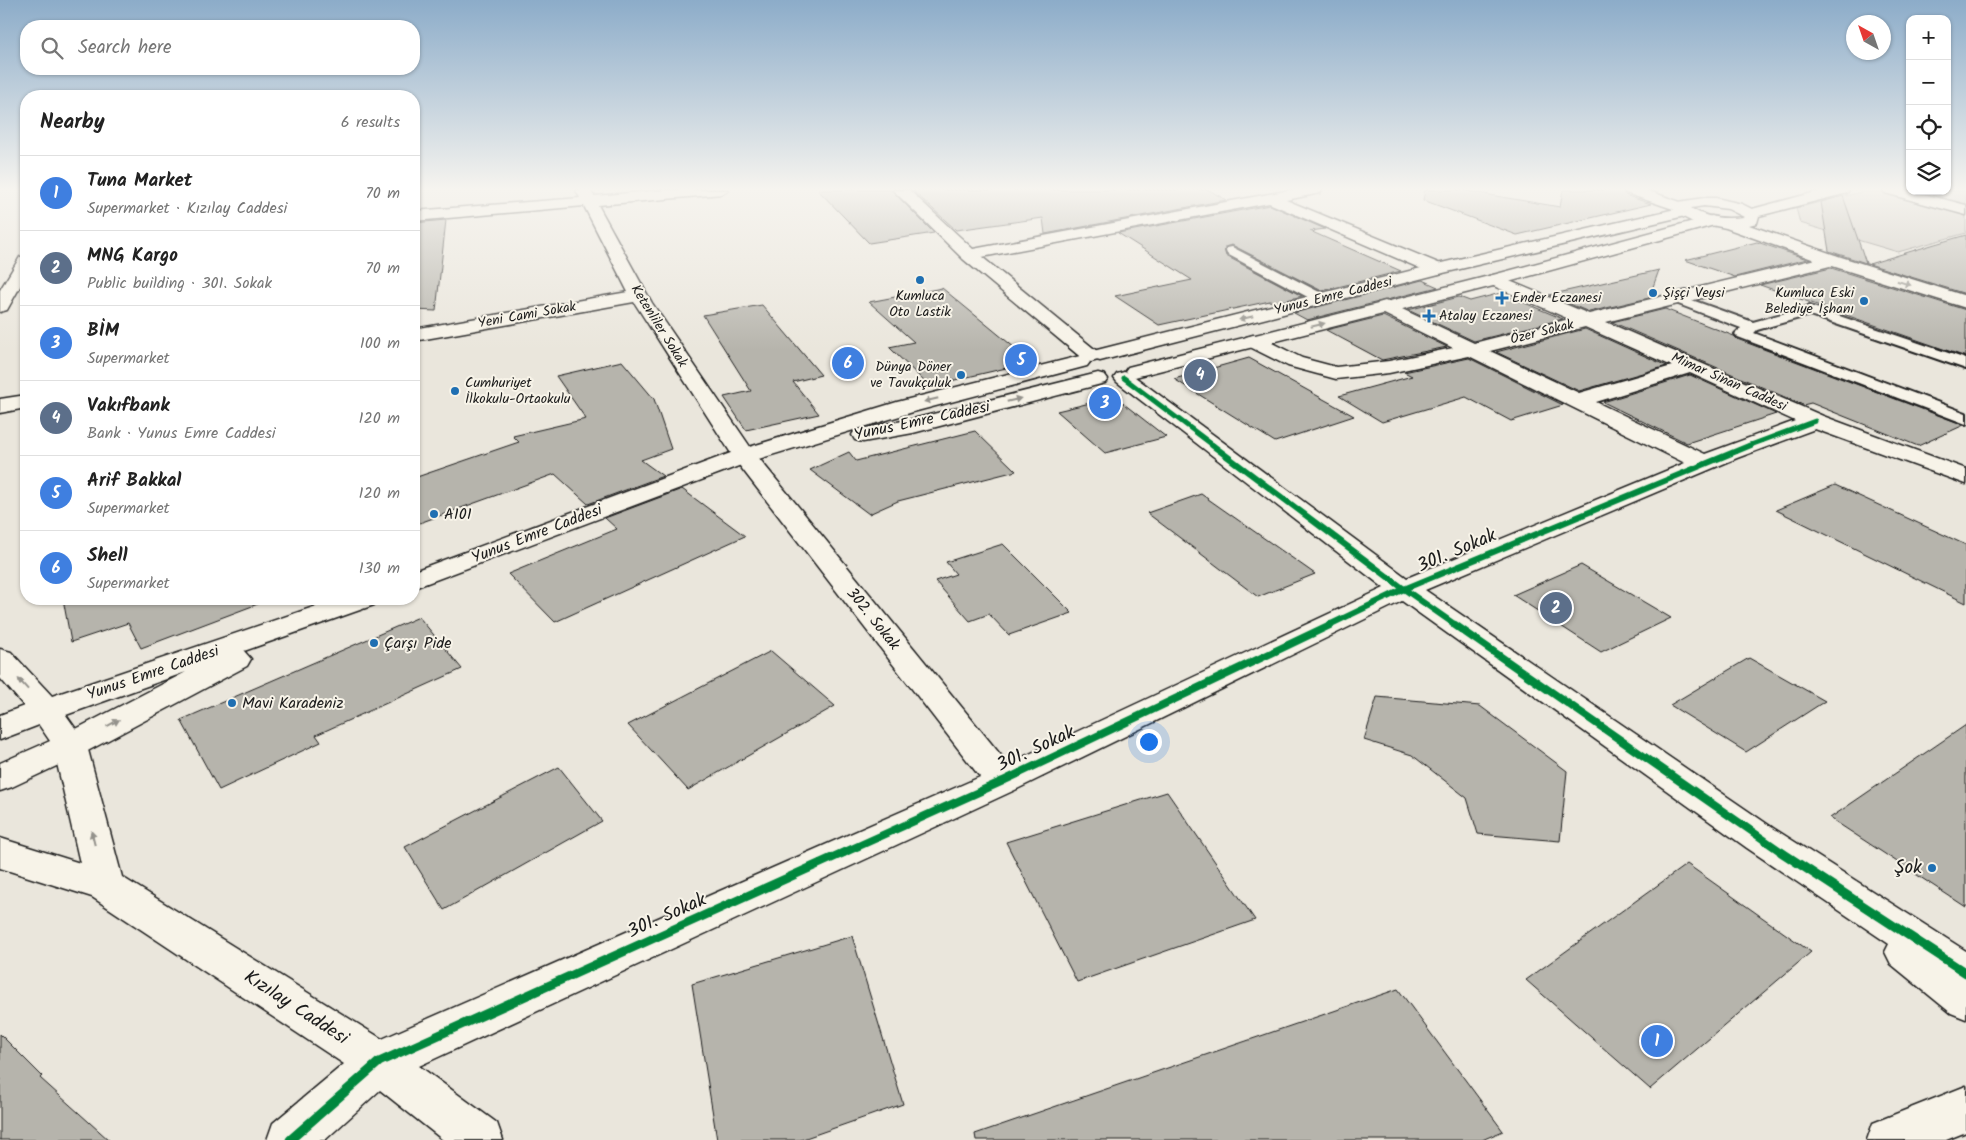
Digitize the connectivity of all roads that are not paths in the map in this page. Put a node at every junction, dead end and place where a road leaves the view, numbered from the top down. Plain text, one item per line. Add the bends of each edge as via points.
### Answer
1 (611, 243) edge
2 (956, 243) edge
3 (1031, 243) edge
4 (1376, 243) edge
5 (1543, 243) edge
6 (1636, 243) edge
7 (1801, 243) edge
8 (1814, 243) edge
9 (1232, 251) dead end
10 (1831, 251) junction
11 (969, 255) junction
12 (1437, 269) junction
13 (20, 272) edge
14 (1495, 280) junction
15 (640, 296) junction
16 (1322, 299) junction
17 (1678, 299) junction
18 (1966, 302) edge
19 (0, 306) edge
20 (1385, 307) junction
21 (1591, 320) junction
22 (1752, 327) junction
23 (420, 334) edge
24 (1253, 341) junction
25 (1472, 350) junction
26 (1090, 358) junction
27 (1966, 364) edge
28 (1693, 366) junction
29 (1119, 376) junction
30 (1576, 401) junction
31 (20, 403) edge
32 (0, 406) edge
33 (1966, 419) edge
34 (1815, 421) junction
35 (744, 456) junction
36 (1704, 463) junction
37 (1966, 477) edge
38 (420, 578) edge
39 (1404, 590) junction
40 (347, 605) edge
41 (317, 616) junction
42 (0, 659) edge
43 (46, 710) junction
44 (0, 728) edge
45 (70, 746) junction
46 (0, 778) edge
47 (1003, 781) junction
48 (1760, 838) junction
49 (0, 853) edge
50 (105, 886) junction
51 (1966, 972) edge
52 (1966, 1000) edge
53 (379, 1062) junction
54 (1966, 1109) edge
55 (290, 1140) edge
56 (480, 1140) edge
57 (1890, 1140) edge

1 - 15 main road, Ketenliler Sokak
2 - 11 main road
3 - 11 main road
4 - 12 main road
5 - 12 main road, Yunus Emre Caddesi
6 - 14 main road, Yunus Emre Caddesi
7 - 10 main road
8 - 10 main road
9 - 16 lane
10 - 17 main road, Özer Sokak
10 -> 18 main road
11 - 26 main road
12 - 16 main road, Yunus Emre Caddesi
13 - 19 main road
14 - 20 main road, Yunus Emre Caddesi
14 - 21 main road, Mimar Sinan Caddesi
15 - 23 main road, Yeni Cami Sokak
15 - 35 main road, Ketenliler Sokak
16 -> 26 main road, Yunus Emre Caddesi
17 - 21 main road, Özer Sokak
17 - 22 lane
24 -> 20 main road, Yunus Emre Caddesi
20 - 25 main road
21 - 25 main road, Özer Sokak
21 - 28 main road, Mimar Sinan Caddesi
22 - 27 lane via 1810,310
22 - 33 lane via 1743,334
24 - 25 main road, Özer Sokak via 1295,362 1336,373 1390,367
24 - 29 main road, Yunus Emre Caddesi
25 - 30 main road
26 - 29 main road via 1079,370 1090,377
26 - 29 main road via 1126,359 1135,367
26 -> 35 main road, Yunus Emre Caddesi via 904,407
28 - 30 main road
28 - 34 main road, Mimar Sinan Caddesi
35 -> 29 main road, Yunus Emre Caddesi via 912,426
29 - 39 main road
30 - 36 main road
31 - 32 main road
34 - 36 main road, 301. Sokak
34 - 37 main road, Mimar Sinan Caddesi
35 - 38 main road, Yunus Emre Caddesi
35 - 47 main road, 302. Sokak
36 - 39 main road, 301. Sokak
39 - 47 main road, 301. Sokak
39 - 48 main road
40 - 41 main road, Yunus Emre Caddesi
41 - 43 main road, Yunus Emre Caddesi
45 -> 41 main road, Yunus Emre Caddesi
43 -> 42 main road
43 - 44 main road, Yunus Emre Caddesi
43 - 45 main road
45 - 46 main road, Yunus Emre Caddesi
50 -> 45 main road
47 - 53 main road, 301. Sokak
48 - 51 main road
48 - 52 main road
49 - 50 main road, Kızılay Caddesi
50 - 53 main road, Kızılay Caddesi
53 - 55 main road, 301. Sokak
53 - 56 main road, Kızılay Caddesi
54 - 57 main road

